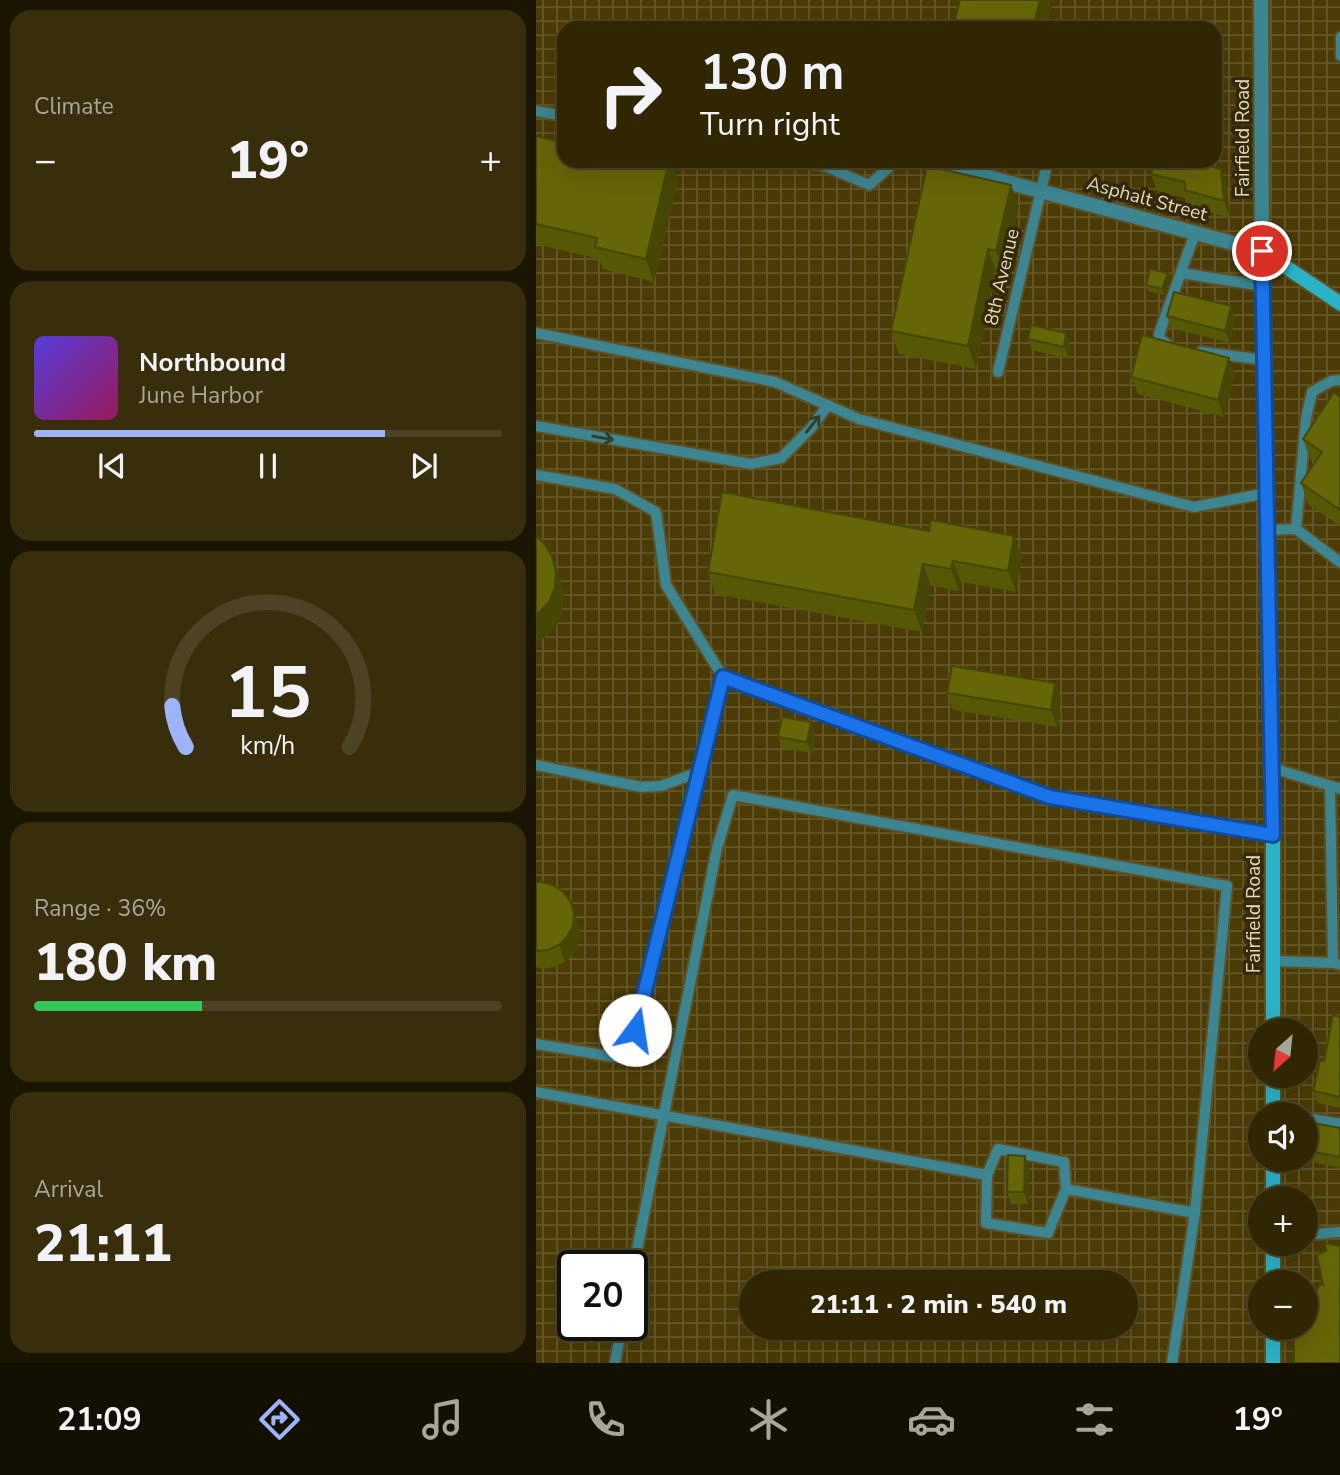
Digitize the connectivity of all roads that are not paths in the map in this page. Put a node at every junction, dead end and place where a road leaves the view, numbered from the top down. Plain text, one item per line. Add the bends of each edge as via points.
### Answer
1 (1261, 0) edge
2 (1340, 37) edge
3 (1340, 56) edge
4 (536, 111) edge
5 (557, 115) edge
6 (830, 168) edge
7 (888, 168) edge
8 (956, 168) edge
9 (1046, 168) edge
10 (1041, 190) junction
11 (1195, 233) junction
12 (1262, 251) junction
13 (1181, 273) junction
14 (1263, 286) junction
15 (1340, 304) edge
16 (536, 333) edge
17 (1265, 360) junction
18 (998, 372) dead end
19 (1340, 380) edge
20 (828, 405) junction
21 (536, 426) edge
22 (536, 475) edge
23 (1267, 493) junction
24 (1296, 529) junction
25 (1268, 530) junction
26 (1340, 564) edge
27 (723, 677) junction
28 (536, 765) edge
29 (1272, 768) junction
30 (699, 772) junction
31 (1335, 788) edge
32 (1273, 835) junction
33 (1273, 961) junction
34 (1337, 964) edge
35 (1273, 1018) edge
36 (536, 1044) edge
37 (536, 1092) edge
38 (663, 1116) junction
39 (1318, 1120) edge
40 (1340, 1124) edge
41 (987, 1175) junction
42 (1066, 1189) junction
43 (1195, 1213) junction
44 (1340, 1232) edge
45 (1318, 1234) edge
46 (637, 1250) edge
47 (1273, 1340) edge
48 (619, 1341) edge
49 (615, 1363) edge
50 (1172, 1363) edge
51 (1273, 1363) edge

1 - 12 street, Fairfield Road
2 - 3 lane
4 - 5 lane
6 - 7 lane via 869,185
8 - 10 street, Asphalt Street
9 - 10 lane, 8th Avenue
10 - 11 street, Asphalt Street
10 - 18 lane, 8th Avenue
11 - 12 street, Asphalt Street
11 - 13 lane
12 - 14 street, Fairfield Road
12 - 15 street
13 - 14 lane
13 - 17 lane via 1160,340 1173,348
14 - 17 street, Fairfield Road
16 - 20 lane via 775,382
17 - 23 street, Fairfield Road
19 - 24 lane via 1312,392 1305,418
21 -> 20 lane via 751,464 780,457
20 - 23 lane via 859,419 1194,507
22 - 27 lane via 615,489 656,512 666,585
23 - 25 street, Fairfield Road
24 - 25 lane
24 - 26 lane
25 - 29 street, Fairfield Road
27 - 30 lane
27 - 32 lane via 1050,797
28 - 30 lane via 641,787 661,786
29 - 31 lane
29 - 32 street, Fairfield Road
30 - 36 lane via 630,1045 615,1057
31 - 34 lane
32 - 33 street, Fairfield Road
33 - 34 lane
33 - 35 street, Fairfield Road
37 - 38 lane
38 - 41 lane
38 - 43 lane via 717,848 733,795 1227,887
38 - 46 lane
39 - 40 lane
41 - 42 lane via 998,1149 1064,1162
41 - 42 lane via 986,1223 1048,1233
42 - 43 lane
43 - 50 lane
44 - 45 lane
47 - 51 street
48 - 49 lane

